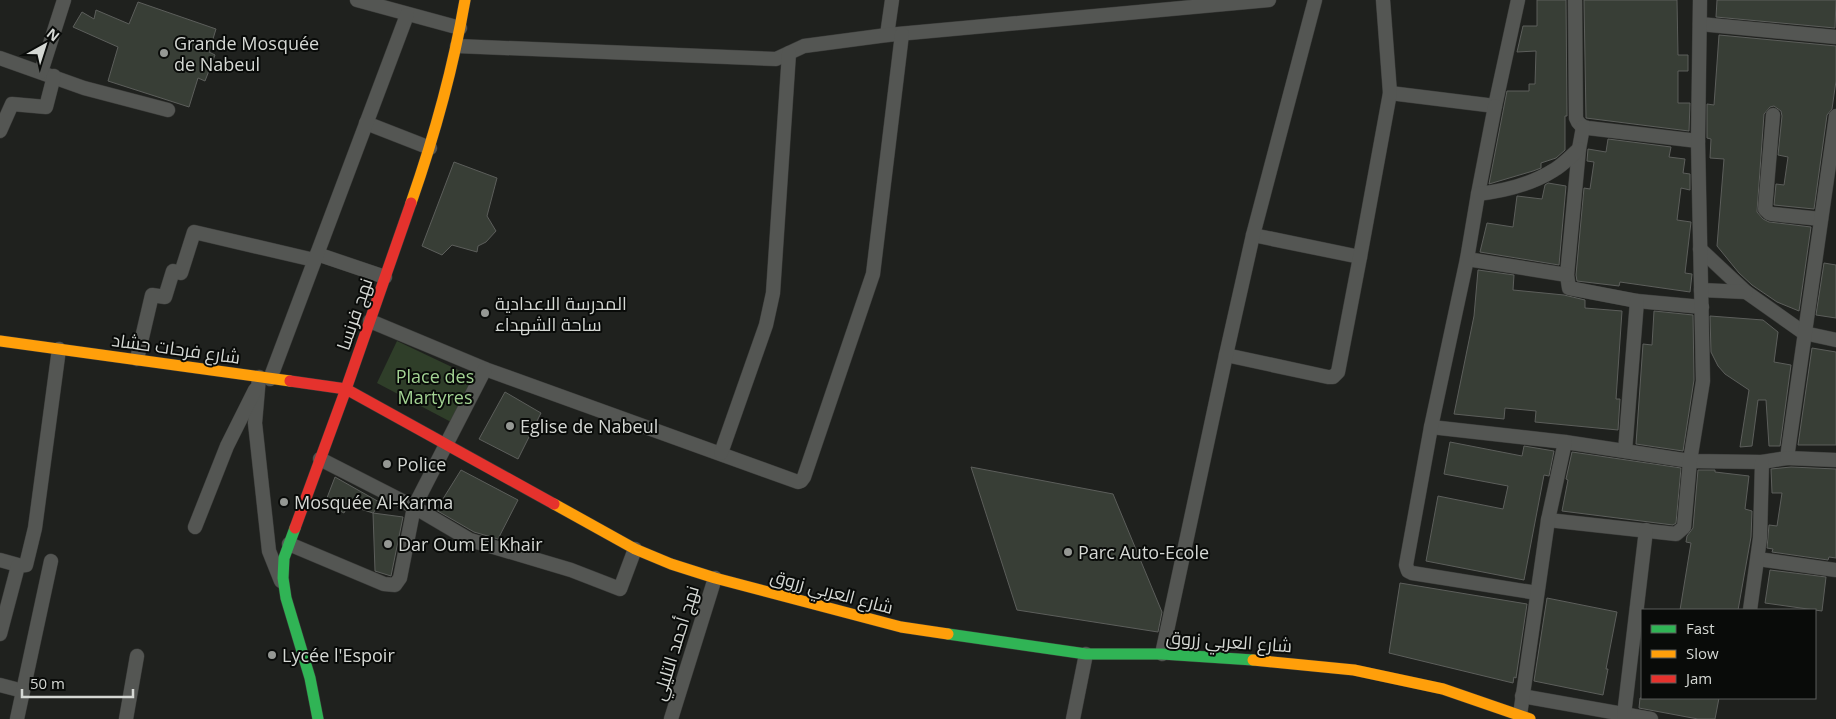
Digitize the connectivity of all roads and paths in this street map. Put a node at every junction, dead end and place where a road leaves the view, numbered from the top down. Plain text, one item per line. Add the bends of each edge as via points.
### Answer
1 (64, 0) edge
2 (357, 0) edge
3 (465, 0) edge
4 (892, 0) edge
5 (1269, 0) edge
6 (1315, 0) edge
7 (1383, 0) edge
8 (1518, 0) edge
9 (1575, 0) edge
10 (1700, 0) edge
11 (1199, 4) edge
12 (407, 15) junction
13 (1700, 24) junction
14 (460, 28) junction
15 (902, 34) junction
16 (887, 35) junction
17 (1836, 37) edge
18 (457, 46) junction
19 (790, 52) junction
20 (0, 58) edge
21 (41, 72) junction
22 (54, 76) junction
23 (1390, 93) junction
24 (1495, 106) junction
25 (168, 110) dead end
26 (1773, 115) dead end
27 (1836, 116) edge
28 (366, 123) junction
29 (1582, 127) junction
30 (0, 131) edge
31 (1698, 141) junction
32 (430, 148) junction
33 (1579, 149) junction
34 (1478, 194) junction
35 (1821, 219) junction
36 (1254, 235) junction
37 (1700, 249) junction
38 (316, 257) junction
39 (1360, 257) junction
40 (1467, 259) junction
41 (1567, 274) junction
42 (385, 276) junction
43 (1701, 290) junction
44 (1746, 292) junction
45 (1638, 301) junction
46 (1702, 308) junction
47 (370, 321) junction
48 (1804, 333) junction
49 (1836, 340) edge
50 (0, 341) edge
51 (59, 349) junction
52 (1226, 355) junction
53 (137, 360) junction
54 (486, 369) junction
55 (262, 380) junction
56 (346, 389) junction
57 (1431, 427) junction
58 (1565, 442) junction
59 (446, 444) junction
60 (1625, 451) junction
61 (721, 453) junction
62 (1787, 458) junction
63 (320, 459) junction
64 (1836, 460) edge
65 (1690, 461) junction
66 (1762, 462) junction
67 (414, 507) junction
68 (1548, 520) junction
69 (195, 527) dead end
70 (1646, 530) junction
71 (289, 544) junction
72 (635, 549) junction
73 (1758, 559) junction
74 (0, 560) edge
75 (51, 561) dead end
76 (18, 565) junction
77 (1836, 570) edge
78 (715, 578) junction
79 (284, 590) junction
80 (1537, 593) junction
81 (1750, 609) edge
82 (0, 634) edge
83 (1086, 654) junction
84 (1162, 654) junction
85 (137, 656) dead end
86 (0, 685) edge
87 (23, 692) junction
88 (1522, 696) junction
89 (1624, 715) junction
90 (1525, 717) edge
91 (17, 719) edge
92 (126, 719) edge
93 (318, 719) edge
94 (671, 719) edge
95 (1072, 719) edge
96 (1651, 719) edge

1 - 21 street
2 - 12 street
3 - 14 street, نهج فرنسا
4 - 16 street
5 - 11 street
6 - 36 street
7 - 23 street
8 - 24 street
9 - 29 street via 1576,118
10 - 13 street
11 - 15 street
12 - 14 street
12 - 28 street
13 - 17 street
13 - 31 street
14 - 18 street, نهج فرنسا
15 - 16 street
15 - 61 street via 873,274 804,477 798,482
16 - 19 street via 804,46
18 - 19 street via 776,59
18 - 32 street, نهج فرنسا
19 - 61 street via 770,310
20 - 21 street
21 - 22 street
22 - 25 street via 84,88
22 - 30 street via 46,107 12,104
23 - 24 street
23 - 39 street
24 - 34 street
26 - 35 street via 1765,209 1772,214
27 - 35 street
28 - 32 street
28 - 38 street
29 - 31 street
29 - 33 street
31 - 37 street
32 - 42 street, نهج فرنسا
33 - 34 street via 1554,170 1525,184
33 - 41 street
34 - 40 street
35 - 48 street
36 - 39 street
36 - 52 street
37 - 43 street
37 - 44 street
38 - 42 street
38 - 53 street via 194,232 181,273 173,272 165,297 152,294
38 - 55 street
39 - 52 street via 1338,372 1333,377
40 - 41 street
40 - 57 street
41 - 45 street via 1569,288
42 - 47 street, نهج فرنسا
43 - 44 street
43 - 46 street
44 - 48 street
45 - 46 street
45 - 60 street
46 - 65 street via 1704,381
47 - 54 street
47 - 56 street, نهج فرنسا
48 - 49 street
48 - 62 street
50 - 51 street, شارع فرحات حشاد
51 - 53 street, شارع فرحات حشاد
51 - 76 street via 35,528 26,565
52 - 84 street
53 - 55 street, شارع فرحات حشاد
54 - 59 street
54 - 61 street
55 - 56 street, شارع فرحات حشاد
55 - 69 street via 227,446
55 - 79 street via 254,423 269,551
56 - 59 street, شارع العربي زروق
56 - 63 street, نهج فرنسا
57 - 58 street
57 - 80 street via 1406,565 1408,571
58 - 60 street
58 - 68 street
59 - 67 street
59 - 72 street, شارع العربي زروق
60 - 65 street
62 - 64 street
62 - 66 street
63 - 67 street
63 - 71 street, نهج فرنسا
65 - 66 street
65 - 70 street via 1684,527 1676,534
66 - 73 street
67 - 71 street via 400,578 396,584 384,584
67 - 72 street via 470,540 571,570 620,589
68 - 70 street
68 - 80 street
70 - 89 street
71 - 79 street, نهج فرنسا via 282,566
72 - 78 street, شارع العربي زروق
73 - 77 street
73 - 81 street
74 - 76 street
75 - 87 street
76 - 82 street
78 - 83 street, شارع العربي زروق via 901,627
78 - 94 street, نهج أحمد التليلي
79 - 93 street, نهج فرنسا via 314,692
80 - 88 street
83 - 84 street, شارع العربي زروق
83 - 95 street
84 - 90 street, شارع العربي زروق via 1354,670 1443,689
85 - 92 street
86 - 87 street
87 - 91 street
88 - 89 street
88 - 90 street
89 - 96 street

